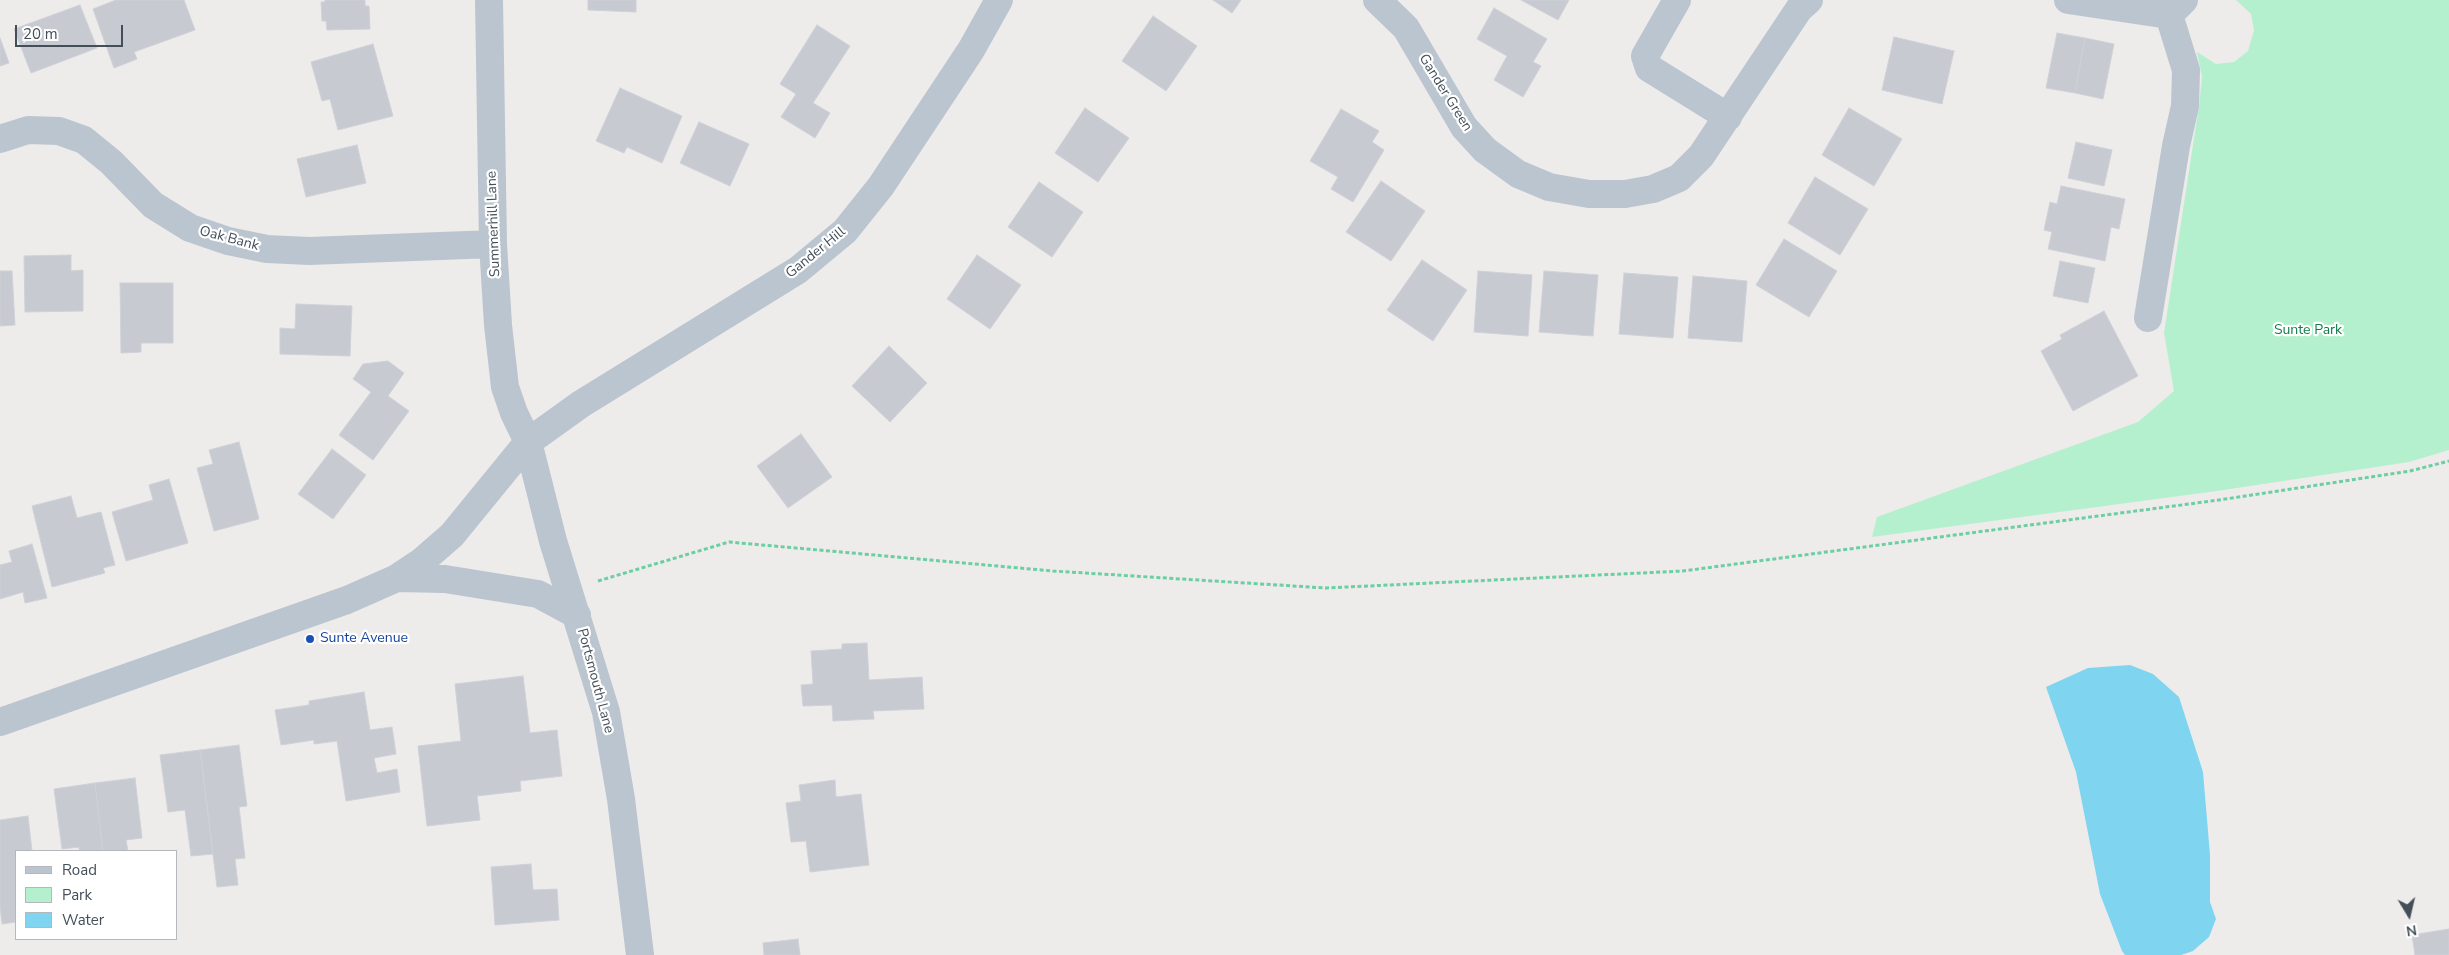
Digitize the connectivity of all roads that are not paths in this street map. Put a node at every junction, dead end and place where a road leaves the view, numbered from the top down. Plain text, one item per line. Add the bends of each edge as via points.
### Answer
1 (489, 0) edge
2 (999, 0) edge
3 (1377, 0) edge
4 (1676, 0) edge
5 (1809, 0) edge
6 (2068, 0) edge
7 (2177, 8) edge
8 (1728, 117) junction
9 (0, 140) edge
10 (494, 244) junction
11 (2148, 318) dead end
12 (528, 442) junction
13 (397, 578) junction
14 (577, 615) junction
15 (0, 722) edge
16 (640, 955) edge

1 - 10 street, Summerhill Lane
2 - 12 street, Gander Hill via 971,50 882,186 845,231 798,270 581,404
3 - 8 street, Gander Green via 1406,28 1464,127 1485,150 1518,174 1549,187 1589,194 1625,194 1653,189 1679,178 1701,156
4 - 8 street via 1645,56 1649,68
5 - 8 street, Gander Green via 1799,9
6 - 7 street
7 - 11 street via 2186,70 2185,106
9 - 10 street, Oak Bank via 28,130 58,131 84,140 111,162 153,205 190,228 228,242 267,249 309,251
10 - 12 street, Summerhill Lane via 505,387
12 - 13 street via 452,535
12 - 14 street, Portsmouth Lane
13 - 14 street via 445,579 538,594
13 - 15 street via 347,600
14 - 16 street, Portsmouth Lane via 606,712 621,799

